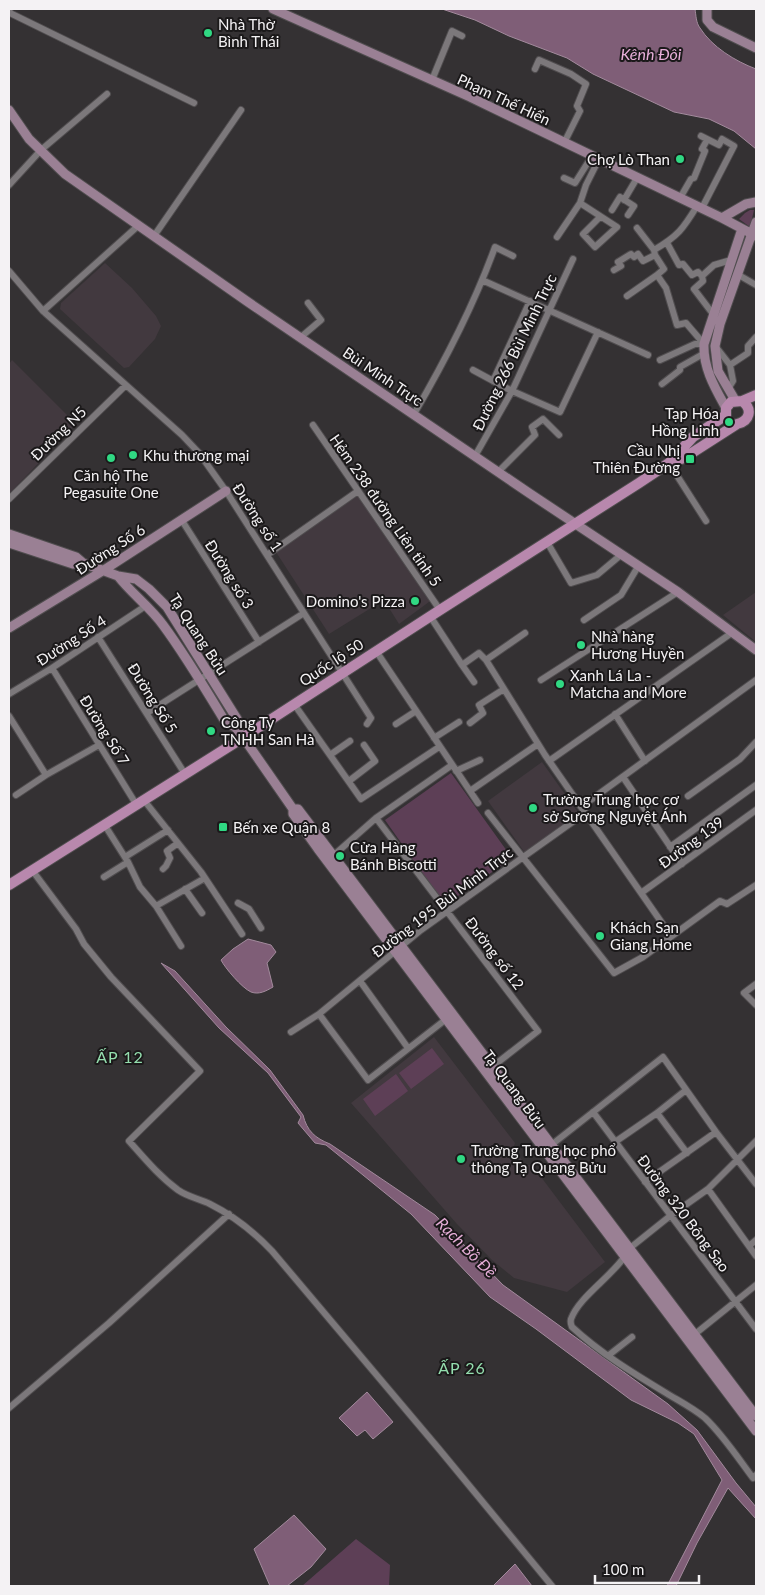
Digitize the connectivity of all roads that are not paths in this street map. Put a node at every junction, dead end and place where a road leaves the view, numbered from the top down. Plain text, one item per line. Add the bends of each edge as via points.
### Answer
1 (9, 9) edge
2 (273, 9) edge
3 (707, 9) edge
4 (462, 36) dead end
5 (756, 48) edge
6 (535, 69) dead end
7 (432, 80) junction
8 (107, 94) dead end
9 (194, 103) dead end
10 (9, 110) edge
11 (241, 110) dead end
12 (564, 143) junction
13 (41, 150) junction
14 (595, 157) junction
15 (564, 178) dead end
16 (637, 178) junction
17 (9, 186) edge
18 (680, 198) junction
19 (624, 200) junction
20 (756, 202) edge
21 (580, 203) junction
22 (699, 207) junction
23 (612, 210) dead end
24 (628, 215) dead end
25 (600, 217) junction
26 (722, 218) junction
27 (756, 222) edge
28 (139, 225) junction
29 (637, 228) dead end
30 (742, 229) junction
31 (754, 235) edge
32 (154, 236) junction
33 (558, 237) dead end
34 (666, 243) junction
35 (654, 253) junction
36 (513, 256) dead end
37 (573, 259) dead end
38 (731, 260) junction
39 (614, 270) dead end
40 (9, 271) edge
41 (737, 274) junction
42 (657, 275) junction
43 (702, 276) junction
44 (482, 280) junction
45 (756, 285) edge
46 (627, 296) dead end
47 (530, 301) junction
48 (308, 303) dead end
49 (549, 310) junction
50 (43, 311) junction
51 (714, 320) junction
52 (598, 332) junction
53 (301, 336) junction
54 (756, 337) edge
55 (715, 346) junction
56 (704, 349) junction
57 (648, 355) dead end
58 (660, 360) dead end
59 (730, 365) junction
60 (473, 370) dead end
61 (493, 381) junction
62 (662, 384) dead end
63 (126, 385) junction
64 (728, 389) junction
65 (512, 391) junction
66 (756, 395) edge
67 (746, 405) edge
68 (726, 411) junction
69 (414, 414) junction
70 (737, 424) junction
71 (313, 425) dead end
72 (559, 435) dead end
73 (476, 456) junction
74 (669, 463) junction
75 (498, 472) junction
76 (226, 490) junction
77 (358, 491) junction
78 (9, 499) edge
79 (180, 519) junction
80 (706, 521) dead end
81 (576, 524) junction
82 (9, 534) edge
83 (547, 542) junction
84 (9, 543) edge
85 (622, 554) junction
86 (267, 555) junction
87 (83, 563) junction
88 (639, 565) junction
89 (104, 570) junction
90 (118, 576) junction
91 (678, 592) junction
92 (147, 605) junction
93 (440, 610) junction
94 (304, 612) junction
95 (430, 616) junction
96 (584, 620) dead end
97 (9, 628) edge
98 (733, 632) junction
99 (525, 633) dead end
100 (98, 637) junction
101 (259, 642) junction
102 (756, 650) edge
103 (376, 651) junction
104 (486, 660) junction
105 (462, 664) junction
106 (52, 668) junction
107 (342, 673) junction
108 (208, 674) junction
109 (199, 680) junction
110 (541, 680) dead end
111 (756, 680) edge
112 (474, 682) dead end
113 (504, 689) junction
114 (9, 694) edge
115 (294, 704) junction
116 (416, 711) junction
117 (148, 713) junction
118 (615, 714) junction
119 (9, 716) edge
120 (459, 722) dead end
121 (470, 723) dead end
122 (367, 724) dead end
123 (396, 724) dead end
124 (235, 727) junction
125 (243, 737) junction
126 (434, 738) junction
127 (350, 741) dead end
128 (756, 742) edge
129 (538, 744) junction
130 (100, 745) junction
131 (364, 745) dead end
132 (440, 747) junction
133 (330, 756) junction
134 (480, 760) dead end
135 (549, 761) junction
136 (644, 761) junction
137 (454, 768) junction
138 (186, 774) junction
139 (46, 775) junction
140 (623, 777) junction
141 (349, 781) junction
142 (756, 785) edge
143 (470, 791) junction
144 (16, 795) dead end
145 (688, 796) dead end
146 (140, 802) junction
147 (478, 803) dead end
148 (580, 806) junction
149 (292, 809) junction
150 (756, 810) edge
151 (488, 813) dead end
152 (585, 813) junction
153 (376, 818) junction
154 (104, 824) junction
155 (168, 830) junction
156 (178, 843) junction
157 (670, 847) junction
158 (334, 855) junction
159 (522, 857) junction
160 (127, 859) junction
161 (682, 864) junction
162 (163, 869) dead end
163 (32, 870) junction
164 (104, 877) dead end
165 (205, 878) junction
166 (9, 885) edge
167 (756, 885) edge
168 (185, 889) junction
169 (641, 893) junction
170 (238, 903) dead end
171 (156, 906) junction
172 (447, 911) junction
173 (202, 913) dead end
174 (261, 928) dead end
175 (242, 934) dead end
176 (671, 936) junction
177 (180, 946) dead end
178 (398, 948) junction
179 (360, 981) junction
180 (756, 984) edge
181 (756, 1005) edge
182 (319, 1014) junction
183 (445, 1020) junction
184 (291, 1032) dead end
185 (408, 1048) junction
186 (492, 1067) junction
187 (686, 1090) junction
188 (593, 1112) junction
189 (657, 1112) junction
190 (716, 1132) junction
191 (756, 1141) edge
192 (615, 1142) junction
193 (548, 1147) junction
194 (687, 1153) junction
195 (737, 1161) junction
196 (645, 1182) junction
197 (756, 1184) edge
198 (708, 1189) junction
199 (229, 1214) junction
200 (670, 1216) junction
201 (756, 1240) edge
202 (749, 1246) junction
203 (628, 1252) junction
204 (756, 1256) edge
205 (756, 1285) edge
206 (736, 1302) junction
207 (756, 1329) edge
208 (695, 1334) junction
209 (632, 1337) dead end
210 (609, 1355) junction
211 (9, 1408) edge
212 (756, 1416) edge
213 (756, 1431) edge
214 (755, 1476) edge
215 (552, 1586) edge

1 - 9 street via 10,13
2 - 7 main road, Phạm Thế Hiển
3 - 5 main road via 707,20 713,27
4 - 7 street via 452,31
6 - 12 street via 539,60 586,84 577,106 580,111
7 - 12 main road, Phạm Thế Hiển
8 - 13 street
10 - 13 main road, Bùi Minh Trực
11 - 32 street
12 - 14 main road, Phạm Thế Hiển
13 - 17 street
13 - 28 main road, Bùi Minh Trực via 66,174
14 - 15 street via 576,183
14 - 16 main road, Phạm Thế Hiển
14 - 21 street
16 - 18 main road, Phạm Thế Hiển
16 - 19 street
18 - 22 main road, Phạm Thế Hiển
18 - 22 street via 694,178 705,151 702,149 704,138 719,145 722,139 734,146
19 - 23 street via 620,198
19 - 24 street via 634,206
20 - 26 main road
21 - 25 street
21 - 33 street
22 - 26 main road, Phạm Thế Hiển
22 - 34 street via 685,226
25 - 25 street via 616,227 595,247 583,234
26 - 30 main road, Phạm Thế Hiển
27 - 31 main road
28 - 32 main road, Bùi Minh Trực
28 - 50 street
29 - 35 street
30 - 31 main road, Phạm Thế Hiển
30 - 38 main road
31 - 41 main road
32 - 53 main road, Bùi Minh Trực
34 - 35 street
34 - 43 street via 679,265 683,264 692,275 698,272
35 - 39 street via 643,261 638,254 634,257 631,254 618,262 620,266
35 - 42 street via 664,270
36 - 44 street via 495,247
37 - 49 street, Đường 266 Bùi Minh Trực
38 - 43 street via 714,265
38 - 51 main road
40 - 50 street, Đường số 1
41 - 45 street
41 - 51 main road
42 - 46 street
42 - 56 street via 666,288 677,325 686,324
43 - 51 street via 703,280 694,289
44 - 47 street
44 - 69 street via 449,352
47 - 49 street
47 - 61 street, Đường 266 Bùi Minh Trực
48 - 53 street via 321,320
49 - 52 street
49 - 65 street, Đường 266 Bùi Minh Trực
50 - 63 street, Đường số 1
51 - 55 main road
51 - 56 main road
52 - 57 street
52 - 65 street via 560,412
53 - 69 main road, Bùi Minh Trực
54 - 59 street via 748,346 748,352
55 - 59 street
55 - 64 main road via 718,372
56 - 58 street via 695,344
56 - 62 street
56 - 68 main road via 710,379
59 - 64 street via 733,381
60 - 61 street
61 - 65 street
63 - 76 street, Đường số 1 via 199,453
63 - 78 street, Đường N5
64 - 67 main road
65 - 73 street, Đường 266 Bùi Minh Trực
66 - 67 main road, Quốc lộ 50
67 - 68 main road, Quốc lộ 50 via 731,402
67 - 70 main road via 746,420
68 - 70 main road via 730,422
68 - 74 main road, Quốc lộ 50 via 693,437
69 - 73 main road, Bùi Minh Trực
70 - 74 main road, Quốc lộ 50 via 684,458
71 - 77 street, Hẻm 238 đường Liên tỉnh 5
72 - 75 street via 543,419 532,427 535,435
73 - 75 main road, Bùi Minh Trực
74 - 80 street
74 - 81 main road, Quốc lộ 50
75 - 81 main road, Bùi Minh Trực
76 - 79 main road, Đường Số 6
76 - 86 street, Đường số 1
77 - 86 street
77 - 93 street, Hẻm 238 đường Liên tỉnh 5
79 - 89 main road, Đường Số 6
79 - 101 street, Đường số 3
81 - 83 main road, Quốc lộ 50
81 - 85 main road, Bùi Minh Trực
82 - 87 main road, Tạ Quang Bửu via 76,557
83 - 85 street via 571,583 597,575
83 - 93 main road, Quốc lộ 50
84 - 87 main road, Tạ Quang Bửu via 73,564
85 - 88 main road, Bùi Minh Trực
86 - 94 street, Đường số 1
87 - 89 main road, Tạ Quang Bửu
88 - 91 main road, Bùi Minh Trực
88 - 96 street via 621,595
89 - 90 main road, Tạ Quang Bửu
89 - 97 main road, Đường Số 6
90 - 92 main road, Tạ Quang Bửu
90 - 108 main road, Tạ Quang Bửu via 136,579 167,607
91 - 98 main road, Bùi Minh Trực
91 - 110 street
92 - 100 street, Đường Số 4
92 - 109 main road, Tạ Quang Bửu
93 - 95 main road, Quốc lộ 50
94 - 101 street
94 - 107 street, Đường số 1
95 - 103 main road, Quốc lộ 50
95 - 105 street
98 - 102 main road, Bùi Minh Trực
98 - 118 street
99 - 104 street
100 - 106 street, Đường Số 4
100 - 117 street, Đường Số 5
101 - 108 street
103 - 107 main road, Quốc lộ 50
103 - 116 street
104 - 105 street via 479,653
104 - 113 street
105 - 112 street
106 - 114 street, Đường Số 4
106 - 130 street, Đường Số 7
107 - 115 main road, Quốc lộ 50
107 - 122 street, Đường số 1 via 371,718
108 - 109 street
108 - 124 main road, Tạ Quang Bửu via 237,719
109 - 117 street
109 - 124 main road, Tạ Quang Bửu via 226,723
111 - 136 street
113 - 121 street via 479,705 484,713
113 - 129 street
115 - 125 main road, Quốc lộ 50
115 - 133 street
116 - 123 street
116 - 126 street
117 - 138 street, Đường Số 5
118 - 135 street
118 - 136 street
119 - 139 street
120 - 126 street
124 - 125 main road, Tạ Quang Bửu
125 - 138 main road, Quốc lộ 50
125 - 149 main road, Tạ Quang Bửu
126 - 132 street
127 - 133 street
128 - 145 street via 740,759
129 - 135 street
129 - 143 street
130 - 139 street
130 - 146 street, Đường Số 7
131 - 141 street via 376,761
132 - 137 street
132 - 141 street via 362,799
133 - 141 street
134 - 137 street
135 - 148 street
136 - 140 street
137 - 143 street
137 - 153 street
138 - 146 main road, Quốc lộ 50
139 - 144 street
140 - 148 street
140 - 157 street
142 - 157 street
143 - 147 street
146 - 154 main road, Quốc lộ 50
146 - 155 street, Đường Số 7
148 - 152 street
149 - 158 main road, Tạ Quang Bửu via 298,808
149 - 178 main road, Tạ Quang Bửu via 318,849
150 - 161 street, Đường 139
151 - 159 street
152 - 159 street, Đường 195 Bùi Minh Trực
152 - 169 street
153 - 158 street
153 - 172 street, Đường số 12
154 - 160 street
154 - 163 main road, Quốc lộ 50
155 - 156 street, Đường Số 7
155 - 160 street
156 - 162 street via 167,851 170,858
156 - 165 street, Đường Số 7
157 - 161 street
158 - 178 main road, Tạ Quang Bửu
159 - 172 street, Đường 195 Bùi Minh Trực
159 - 176 street via 614,973
160 - 164 street
160 - 171 street via 140,887
161 - 169 street, Đường 139
163 - 166 main road, Quốc lộ 50
163 - 199 street via 111,977 200,1071 129,1141 160,1176 180,1192
165 - 168 street
165 - 175 street, Đường Số 7
167 - 176 street via 727,904 720,901
168 - 171 street
168 - 173 street
169 - 176 street
170 - 174 street via 249,909
171 - 177 street
172 - 178 street, Đường 195 Bùi Minh Trực
172 - 186 street, Đường số 12 via 538,1031
178 - 179 street, Đường 195 Bùi Minh Trực
178 - 183 main road, Tạ Quang Bửu
178 - 186 main road, Tạ Quang Bửu
179 - 182 street, Đường 195 Bùi Minh Trực
179 - 185 street
180 - 181 street via 744,993
182 - 184 street, Đường 195 Bùi Minh Trực
182 - 185 street via 368,1080
183 - 185 street
183 - 193 main road, Tạ Quang Bửu
186 - 193 main road, Tạ Quang Bửu
187 - 188 street via 664,1057
187 - 189 street
187 - 190 street
188 - 192 street, Đường 320 Bông Sao
188 - 193 street
189 - 192 street
189 - 194 street
190 - 194 street
190 - 195 street
191 - 195 street
192 - 196 street, Đường 320 Bông Sao
193 - 203 main road, Tạ Quang Bửu
194 - 196 street
195 - 197 street
195 - 198 street
196 - 200 street, Đường 320 Bông Sao
198 - 200 street
198 - 202 street
199 - 211 street via 105,1327
199 - 215 street via 272,1251
200 - 203 street
200 - 206 street, Đường 320 Bông Sao
201 - 202 street
202 - 204 street
203 - 208 main road, Tạ Quang Bửu
203 - 210 street via 618,1267 583,1301 571,1319 572,1327 591,1345
203 - 213 main road, Tạ Quang Bửu
205 - 206 street
206 - 207 street, Đường 320 Bông Sao
206 - 208 street
208 - 212 main road, Tạ Quang Bửu
209 - 210 street
210 - 214 street via 703,1417

